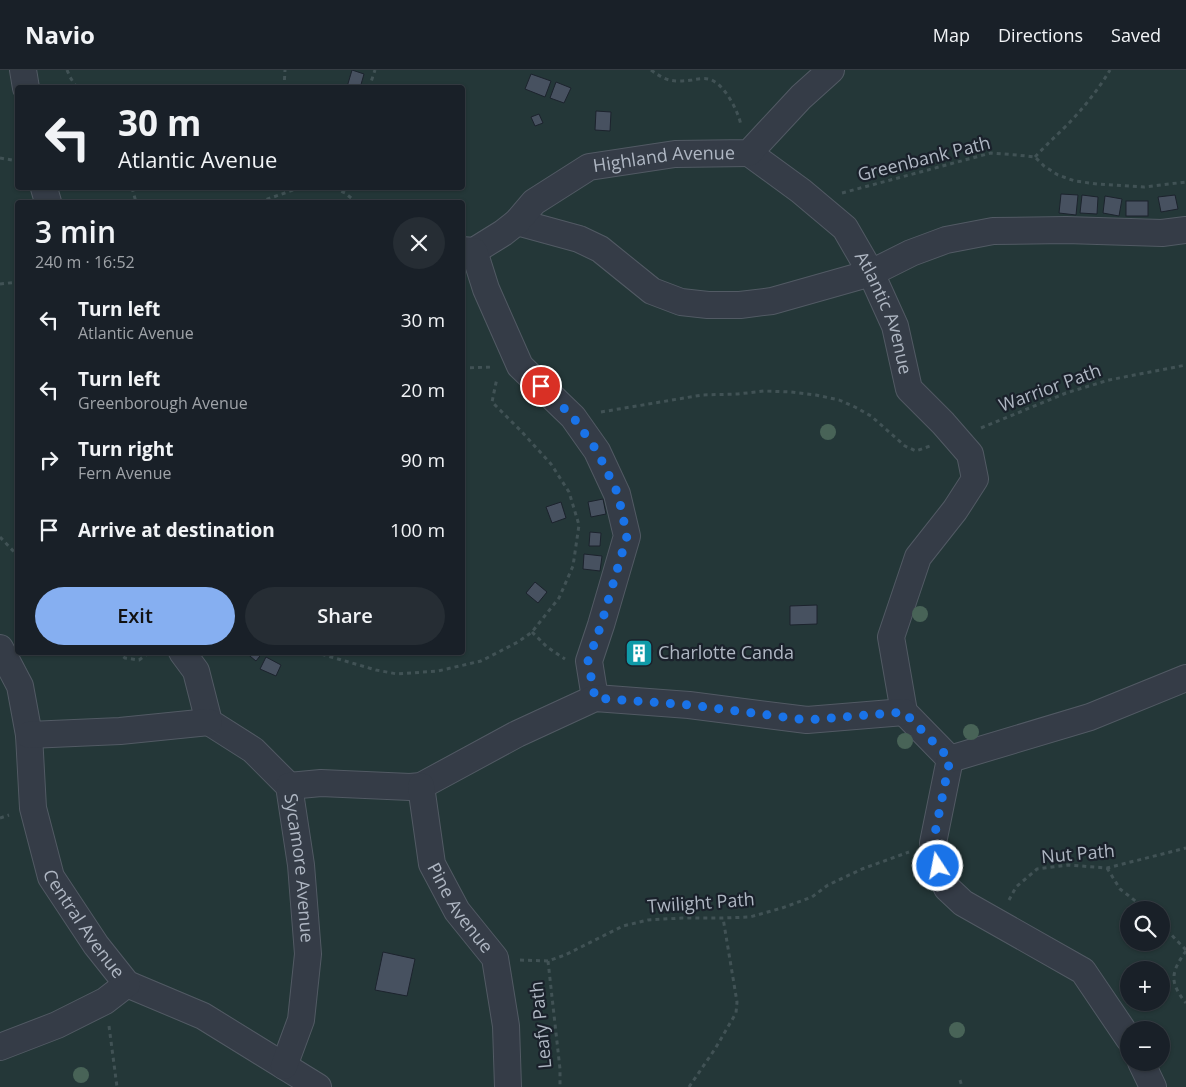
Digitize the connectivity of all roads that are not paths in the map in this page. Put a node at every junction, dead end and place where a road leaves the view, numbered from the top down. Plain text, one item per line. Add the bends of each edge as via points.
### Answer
1 (23, 70) edge
2 (831, 70) edge
3 (26, 85) edge
4 (749, 153) junction
5 (517, 222) junction
6 (1186, 230) edge
7 (468, 251) edge
8 (871, 273) junction
9 (0, 648) edge
10 (184, 655) edge
11 (1186, 678) edge
12 (595, 698) junction
13 (904, 712) junction
14 (209, 722) junction
15 (29, 734) junction
16 (950, 759) junction
17 (289, 786) junction
18 (420, 786) junction
19 (127, 984) junction
20 (1120, 1026) edge
21 (0, 1047) edge
22 (284, 1066) junction
23 (1145, 1071) edge
24 (318, 1087) edge
25 (508, 1087) edge
26 (1153, 1087) edge

1 - 3 lane
2 - 4 lane, Highland Avenue
4 - 5 lane, Highland Avenue via 675,154 589,167 534,202
4 - 8 lane, Atlantic Avenue via 844,228
5 - 7 lane, Highland Avenue
5 - 8 lane via 586,242 600,249 652,290 681,302 740,305 772,301
6 - 8 lane via 1162,233 993,231 946,240
7 - 12 lane via 520,366 573,417 597,451 618,494 627,536 588,661
8 - 13 lane, Atlantic Avenue via 895,326 909,389 970,454 975,478 918,558 891,637
9 - 15 lane, Central Avenue via 20,686
10 - 14 lane via 196,672
11 - 16 lane via 1090,717
12 - 13 lane via 690,705 807,720
12 - 18 lane via 517,734
13 - 16 lane
14 - 15 lane via 120,731
14 - 17 lane, Sycamore Avenue via 253,750
15 - 19 lane, Central Avenue via 33,808 51,876 96,945
16 - 20 lane via 933,843 938,866 948,888 963,903 1083,971
17 - 18 lane via 320,783
17 - 22 lane, Sycamore Avenue via 301,865 308,954 301,1020
18 - 25 lane, Pine Avenue via 432,864 457,911 495,958 506,1026
19 - 21 lane via 106,1000 57,1025
19 - 22 lane, Central Avenue via 203,1016
22 - 24 lane, Central Avenue
23 - 26 lane

